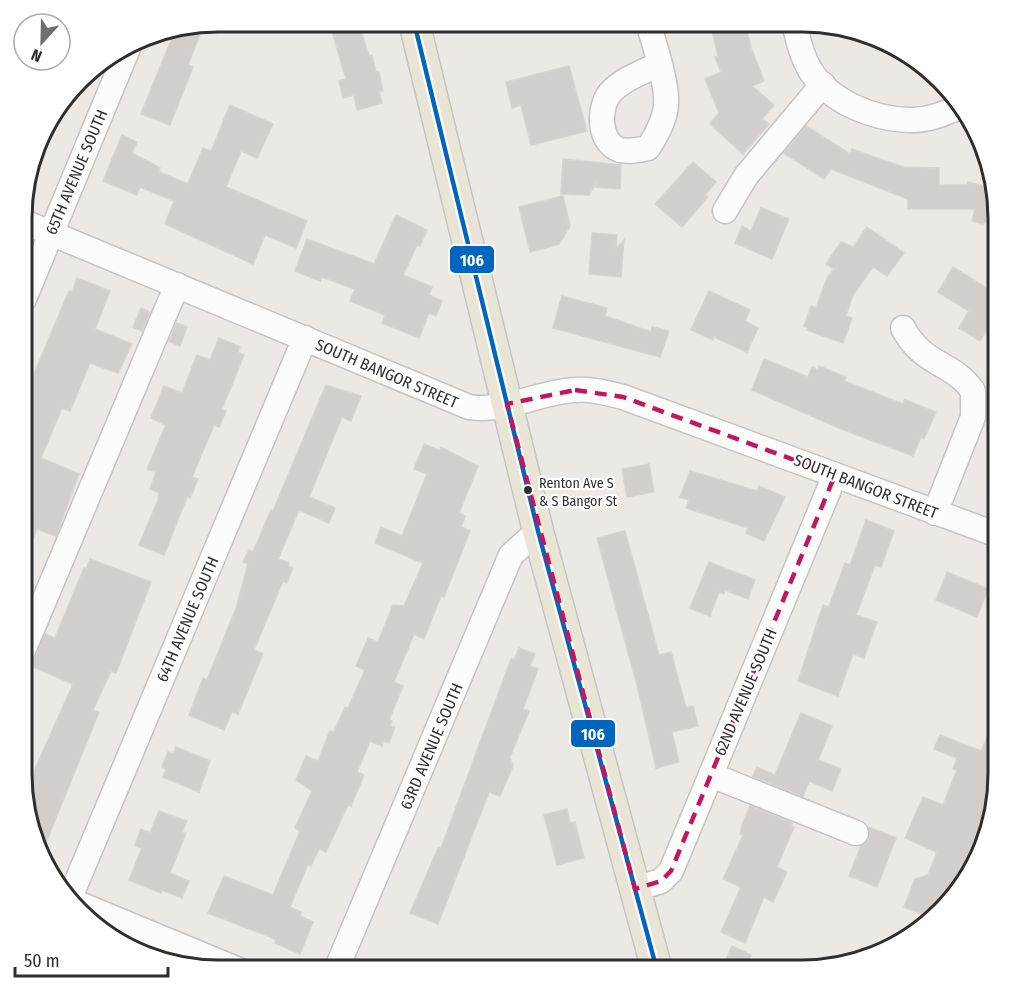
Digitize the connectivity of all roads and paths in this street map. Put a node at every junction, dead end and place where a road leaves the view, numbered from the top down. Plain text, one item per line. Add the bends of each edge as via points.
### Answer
1 (416, 32) edge
2 (651, 32) edge
3 (796, 32) edge
4 (125, 56) edge
5 (660, 64) dead end
6 (823, 84) junction
7 (953, 110) edge
8 (725, 211) dead end
9 (32, 225) edge
10 (51, 233) junction
11 (32, 279) edge
12 (177, 285) junction
13 (903, 328) dead end
14 (304, 338) junction
15 (507, 404) junction
16 (835, 475) junction
17 (935, 513) junction
18 (538, 531) junction
19 (987, 531) edge
20 (32, 629) edge
21 (711, 775) junction
22 (856, 833) dead end
23 (635, 889) junction
24 (74, 891) edge
25 (90, 908) edge
26 (212, 959) edge
27 (341, 959) edge
28 (654, 959) edge

1 - 15 main road
2 - 5 street
3 - 6 street via 811,72
4 - 10 street, 65TH AVENUE SOUTH
6 - 7 street via 861,110 910,120
6 - 8 street via 746,176
9 - 10 street, SOUTH BANGOR STREET
10 - 11 street, 65TH AVENUE SOUTH
10 - 12 street, SOUTH BANGOR STREET
12 - 14 street, SOUTH BANGOR STREET
12 - 20 street
13 - 17 street via 922,355 959,375 973,391 973,417
14 - 15 street, SOUTH BANGOR STREET via 469,407
14 - 24 street, 64TH AVENUE SOUTH
15 - 16 street, SOUTH BANGOR STREET via 575,390 599,391
15 - 18 main road
16 - 17 street, SOUTH BANGOR STREET
16 - 21 street, 62ND AVENUE SOUTH
17 - 19 street, SOUTH BANGOR STREET
18 - 23 main road
18 - 27 street, 63RD AVENUE SOUTH via 511,555
21 - 22 street
21 - 23 street, 62ND AVENUE SOUTH via 671,871 661,881
23 - 28 main road
25 - 26 street

